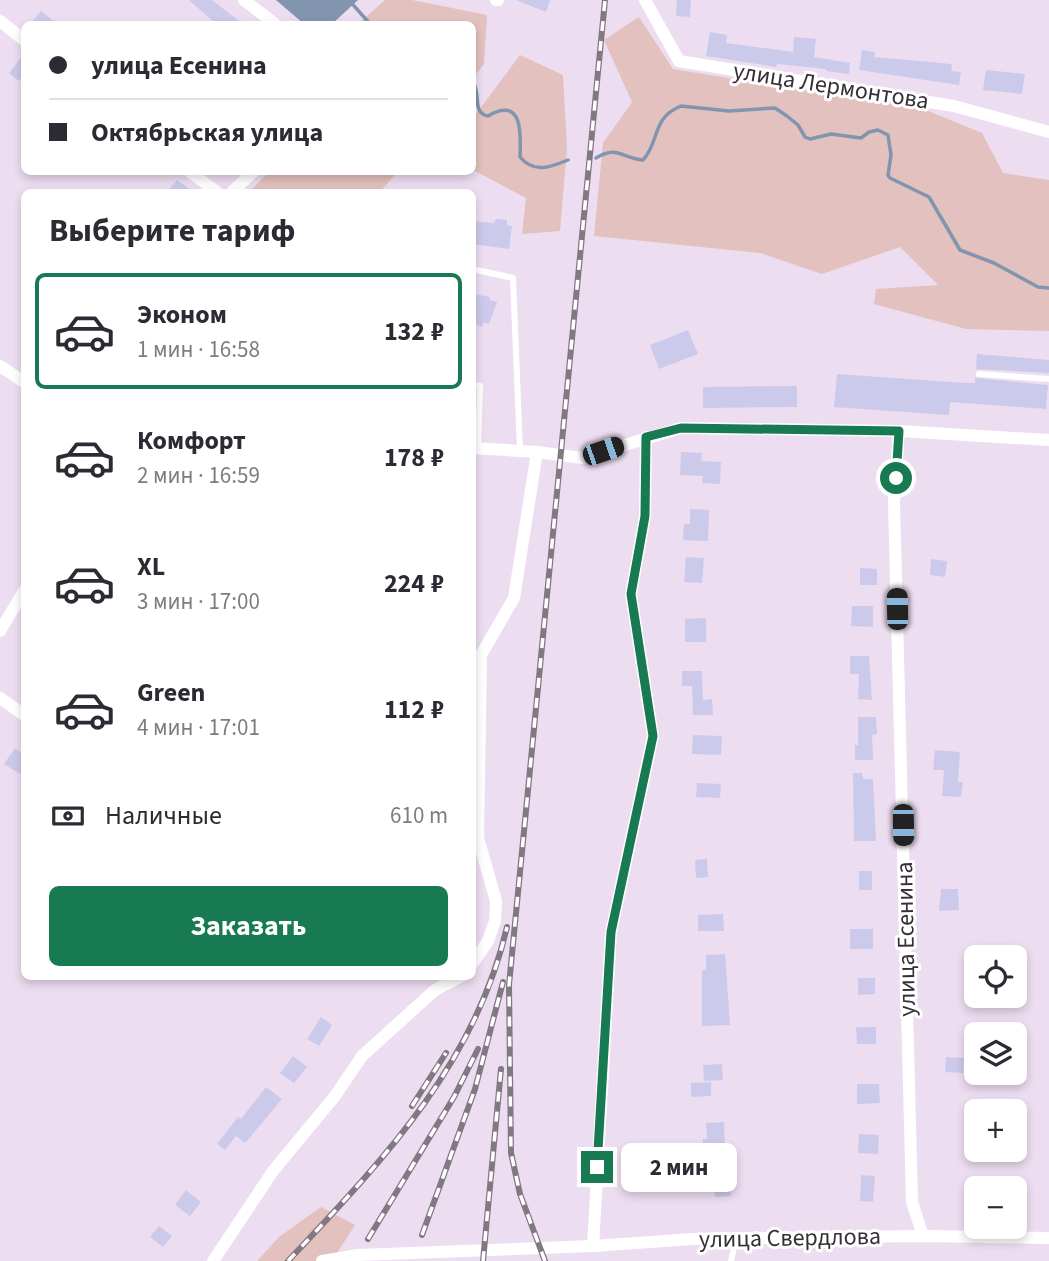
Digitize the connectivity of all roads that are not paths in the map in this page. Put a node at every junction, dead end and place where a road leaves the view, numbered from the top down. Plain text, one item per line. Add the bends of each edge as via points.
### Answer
1 (244, 0) edge
2 (645, 0) edge
3 (0, 21) edge
4 (271, 21) edge
5 (21, 38) edge
6 (1049, 132) edge
7 (194, 175) edge
8 (250, 175) edge
9 (213, 189) edge
10 (235, 189) edge
11 (476, 270) edge
12 (0, 366) edge
13 (979, 374) dead end
14 (1049, 379) edge
15 (21, 380) edge
16 (476, 385) edge
17 (1049, 427) edge
18 (899, 431) junction
19 (646, 437) junction
20 (476, 438) edge
21 (1049, 440) edge
22 (476, 448) edge
23 (520, 451) junction
24 (537, 452) junction
25 (21, 596) edge
26 (0, 631) edge
27 (0, 698) edge
28 (21, 713) edge
29 (476, 958) edge
30 (454, 980) edge
31 (923, 1236) junction
32 (1049, 1238) edge
33 (736, 1239) junction
34 (593, 1246) junction
35 (213, 1261) edge
36 (322, 1261) edge
37 (731, 1261) edge

1 - 4 street
2 - 6 street, улица Лермонтова via 679,61 954,106
3 - 5 street
7 - 9 street
8 - 10 street
11 - 23 lane via 513,278
12 - 15 street
13 - 14 lane
16 - 20 lane via 481,386
17 - 21 lane
18 - 19 street via 681,428
18 - 21 street
18 - 31 street, улица Есенина via 894,501 912,1202
19 - 24 street via 582,458
19 - 34 street via 645,516 631,594 653,736 611,932
22 - 23 street
23 - 24 street
24 - 29 street via 514,598 481,655 478,838 496,901 495,921
25 - 26 street
27 - 28 street
30 - 35 street via 435,990 362,1056 273,1171
31 - 32 street, улица Свердлова
31 - 33 street, улица Свердлова
33 - 34 street, улица Свердлова
33 - 37 lane
34 - 36 street, улица Свердлова via 358,1255

